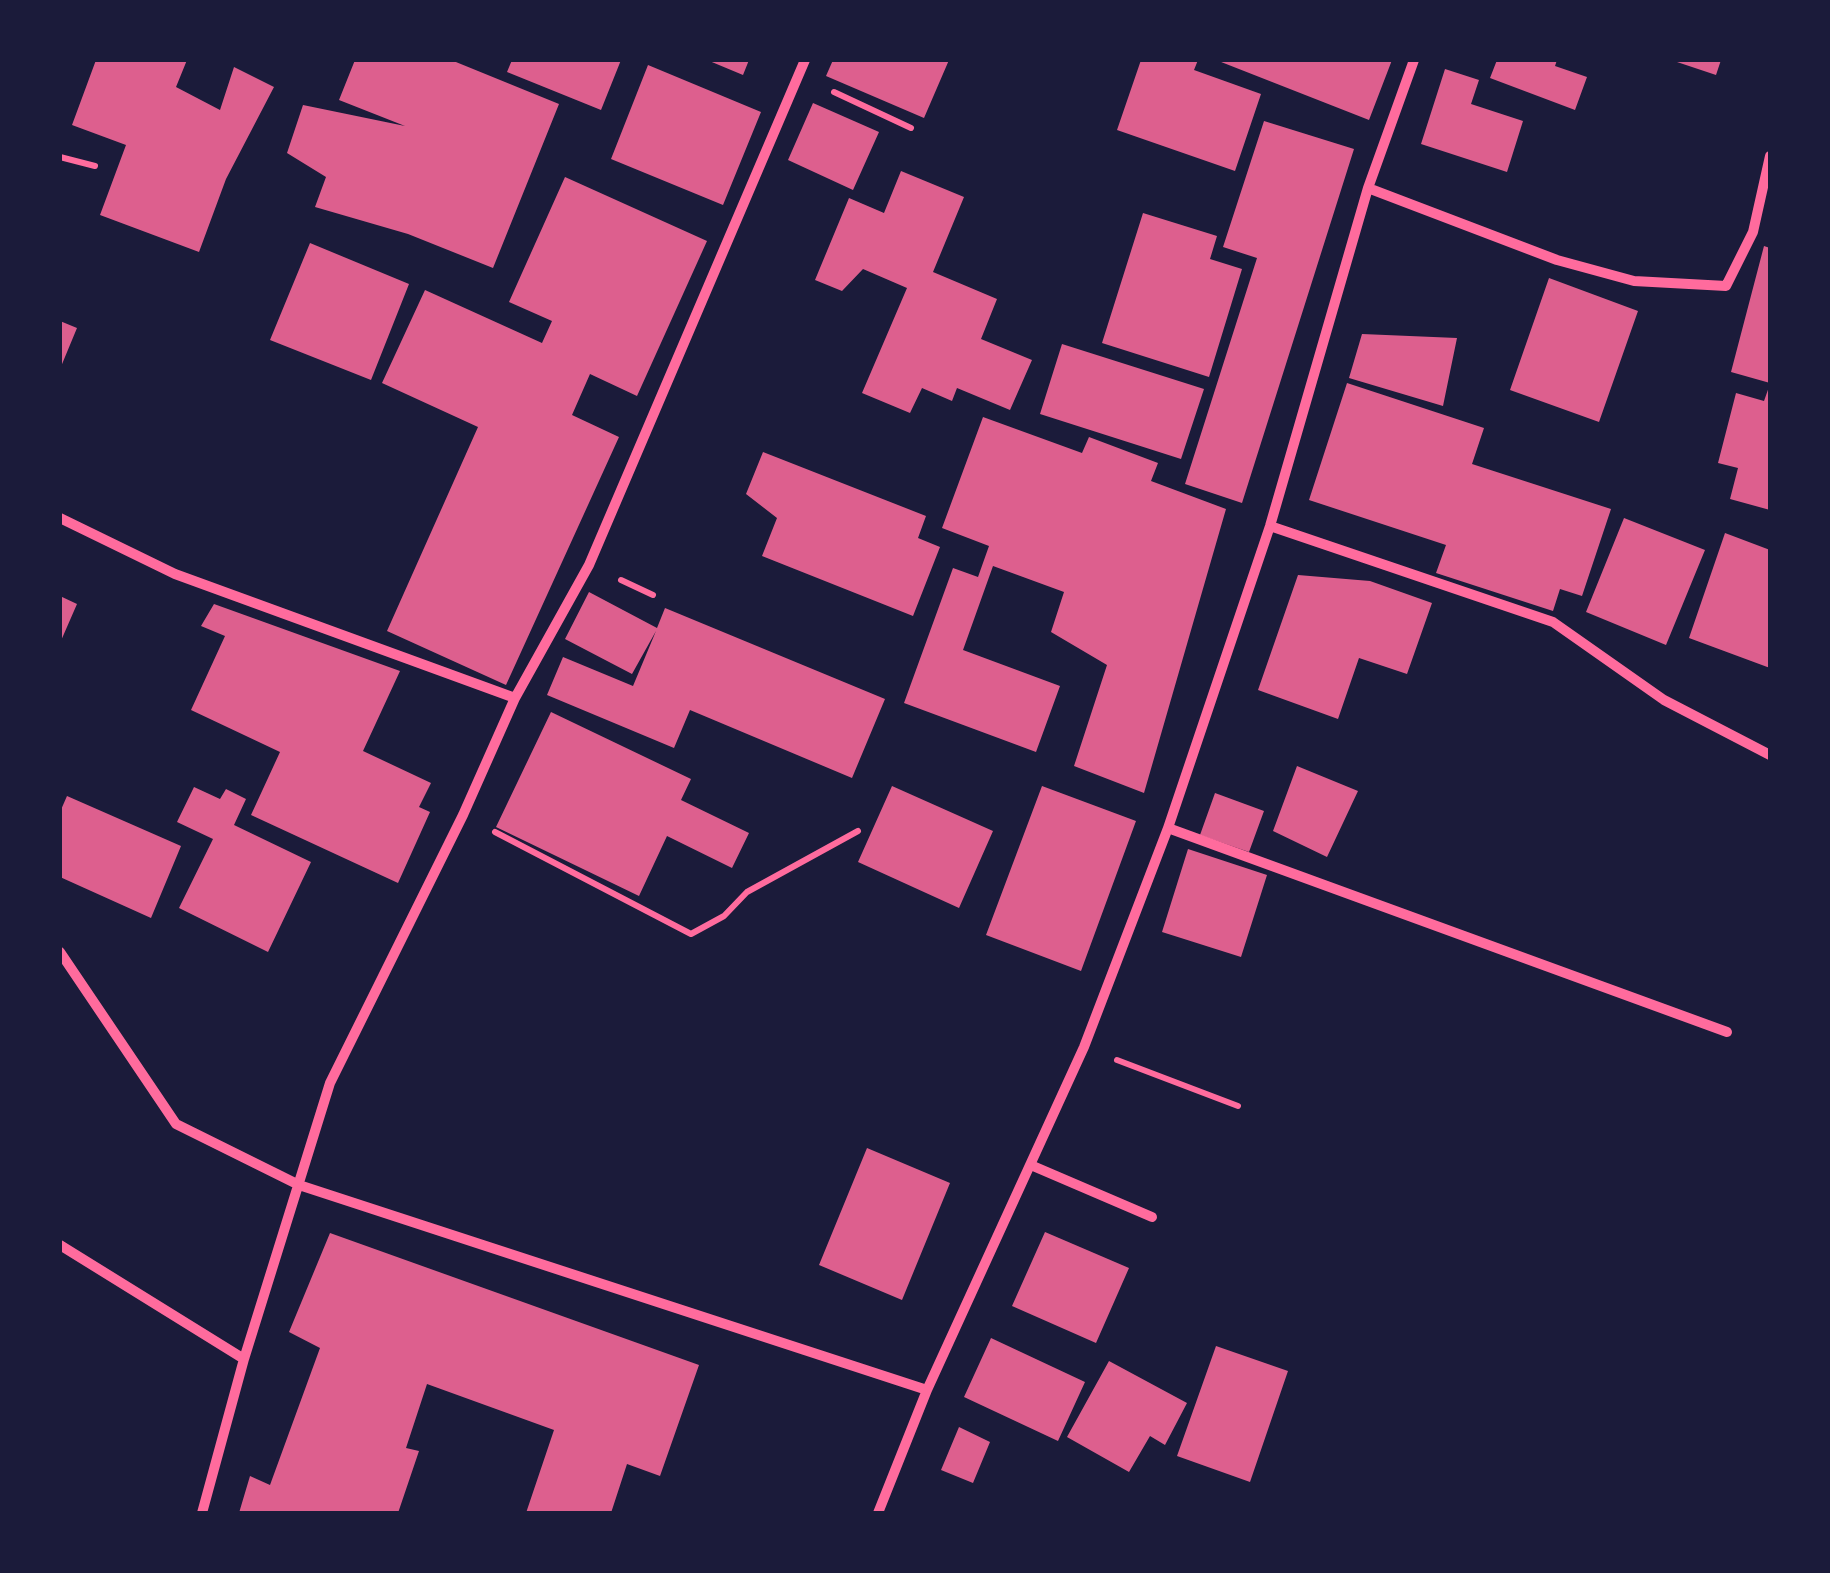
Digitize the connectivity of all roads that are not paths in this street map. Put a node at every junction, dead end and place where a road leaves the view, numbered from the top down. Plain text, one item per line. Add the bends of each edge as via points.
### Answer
1 (805, 60) edge
2 (1414, 60) edge
3 (1770, 156) edge
4 (1368, 188) junction
5 (60, 518) edge
6 (1270, 526) junction
7 (515, 698) junction
8 (1770, 756) edge
9 (1168, 828) junction
10 (60, 952) edge
11 (1727, 1032) dead end
12 (1033, 1166) junction
13 (299, 1185) junction
14 (1152, 1218) dead end
15 (60, 1245) edge
16 (244, 1359) junction
17 (927, 1390) junction
18 (202, 1513) edge
19 (878, 1513) edge

1 - 7 street via 589,564
2 - 4 street
3 - 4 street via 1753,232 1726,286 1634,281
4 - 6 street
5 - 7 street via 175,574
6 - 8 street via 1553,622 1664,700
6 - 9 street
7 - 13 street via 330,1084
9 - 11 street
9 - 12 street
10 - 13 street via 176,1124
12 - 14 street
12 - 17 street
13 - 16 street
13 - 17 street
15 - 16 street
16 - 18 street
17 - 19 street

